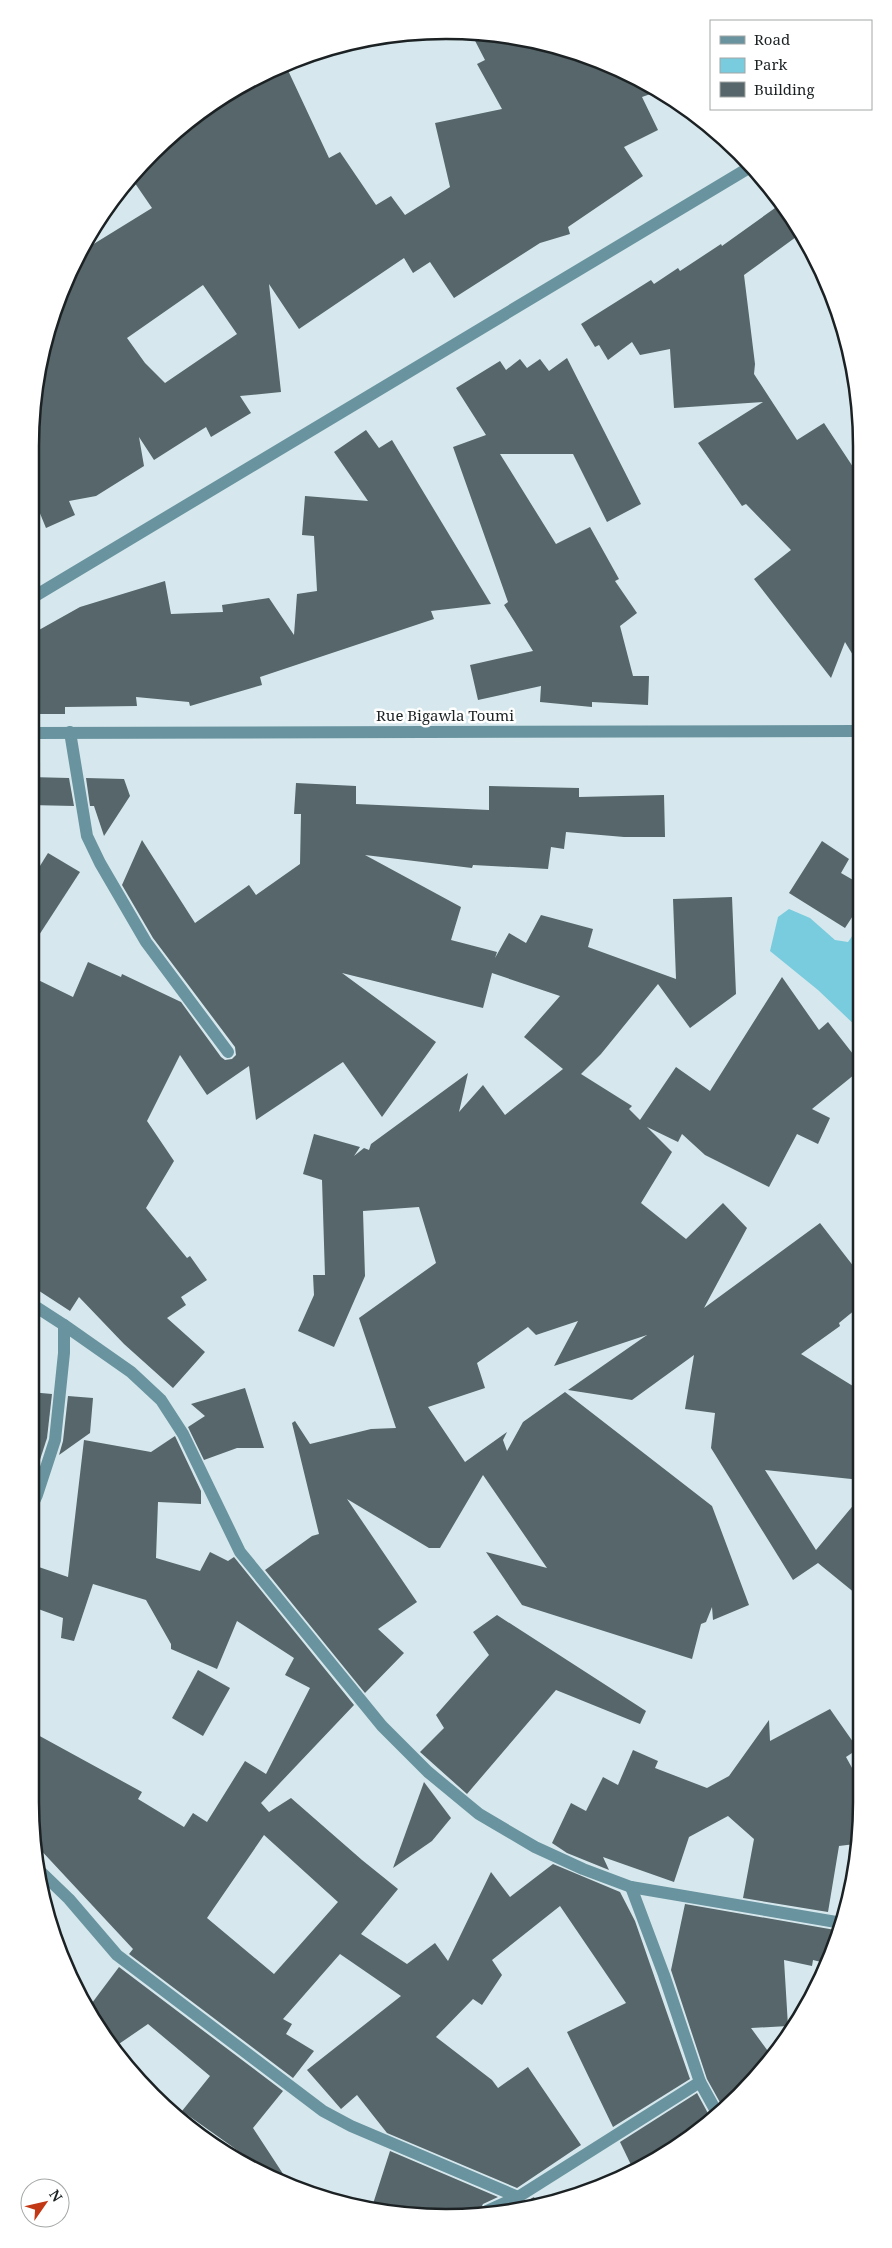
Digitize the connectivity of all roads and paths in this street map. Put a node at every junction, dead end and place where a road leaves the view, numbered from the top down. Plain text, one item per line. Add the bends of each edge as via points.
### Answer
1 (745, 170) edge
2 (39, 594) edge
3 (853, 731) edge
4 (70, 732) junction
5 (39, 733) edge
6 (228, 1052) dead end
7 (39, 1309) edge
8 (64, 1325) junction
9 (39, 1489) edge
10 (46, 1877) edge
11 (631, 1886) junction
12 (835, 1922) edge
13 (700, 2082) junction
14 (715, 2108) edge
15 (518, 2197) junction
16 (498, 2206) edge

1 - 2 street
3 - 4 street, Rue Bigawla Toumi
4 - 5 street, Rue Bigawla Toumi
4 - 6 street via 87,836 100,863 146,942
7 - 8 street
8 - 9 street via 55,1440
8 - 11 street via 131,1372 161,1400 183,1434 240,1552 376,1719 428,1772 479,1814 535,1847
10 - 15 street via 117,1955 324,2111 351,2126
11 - 12 street
11 - 13 street
13 - 14 street
13 - 15 street
15 - 16 street

